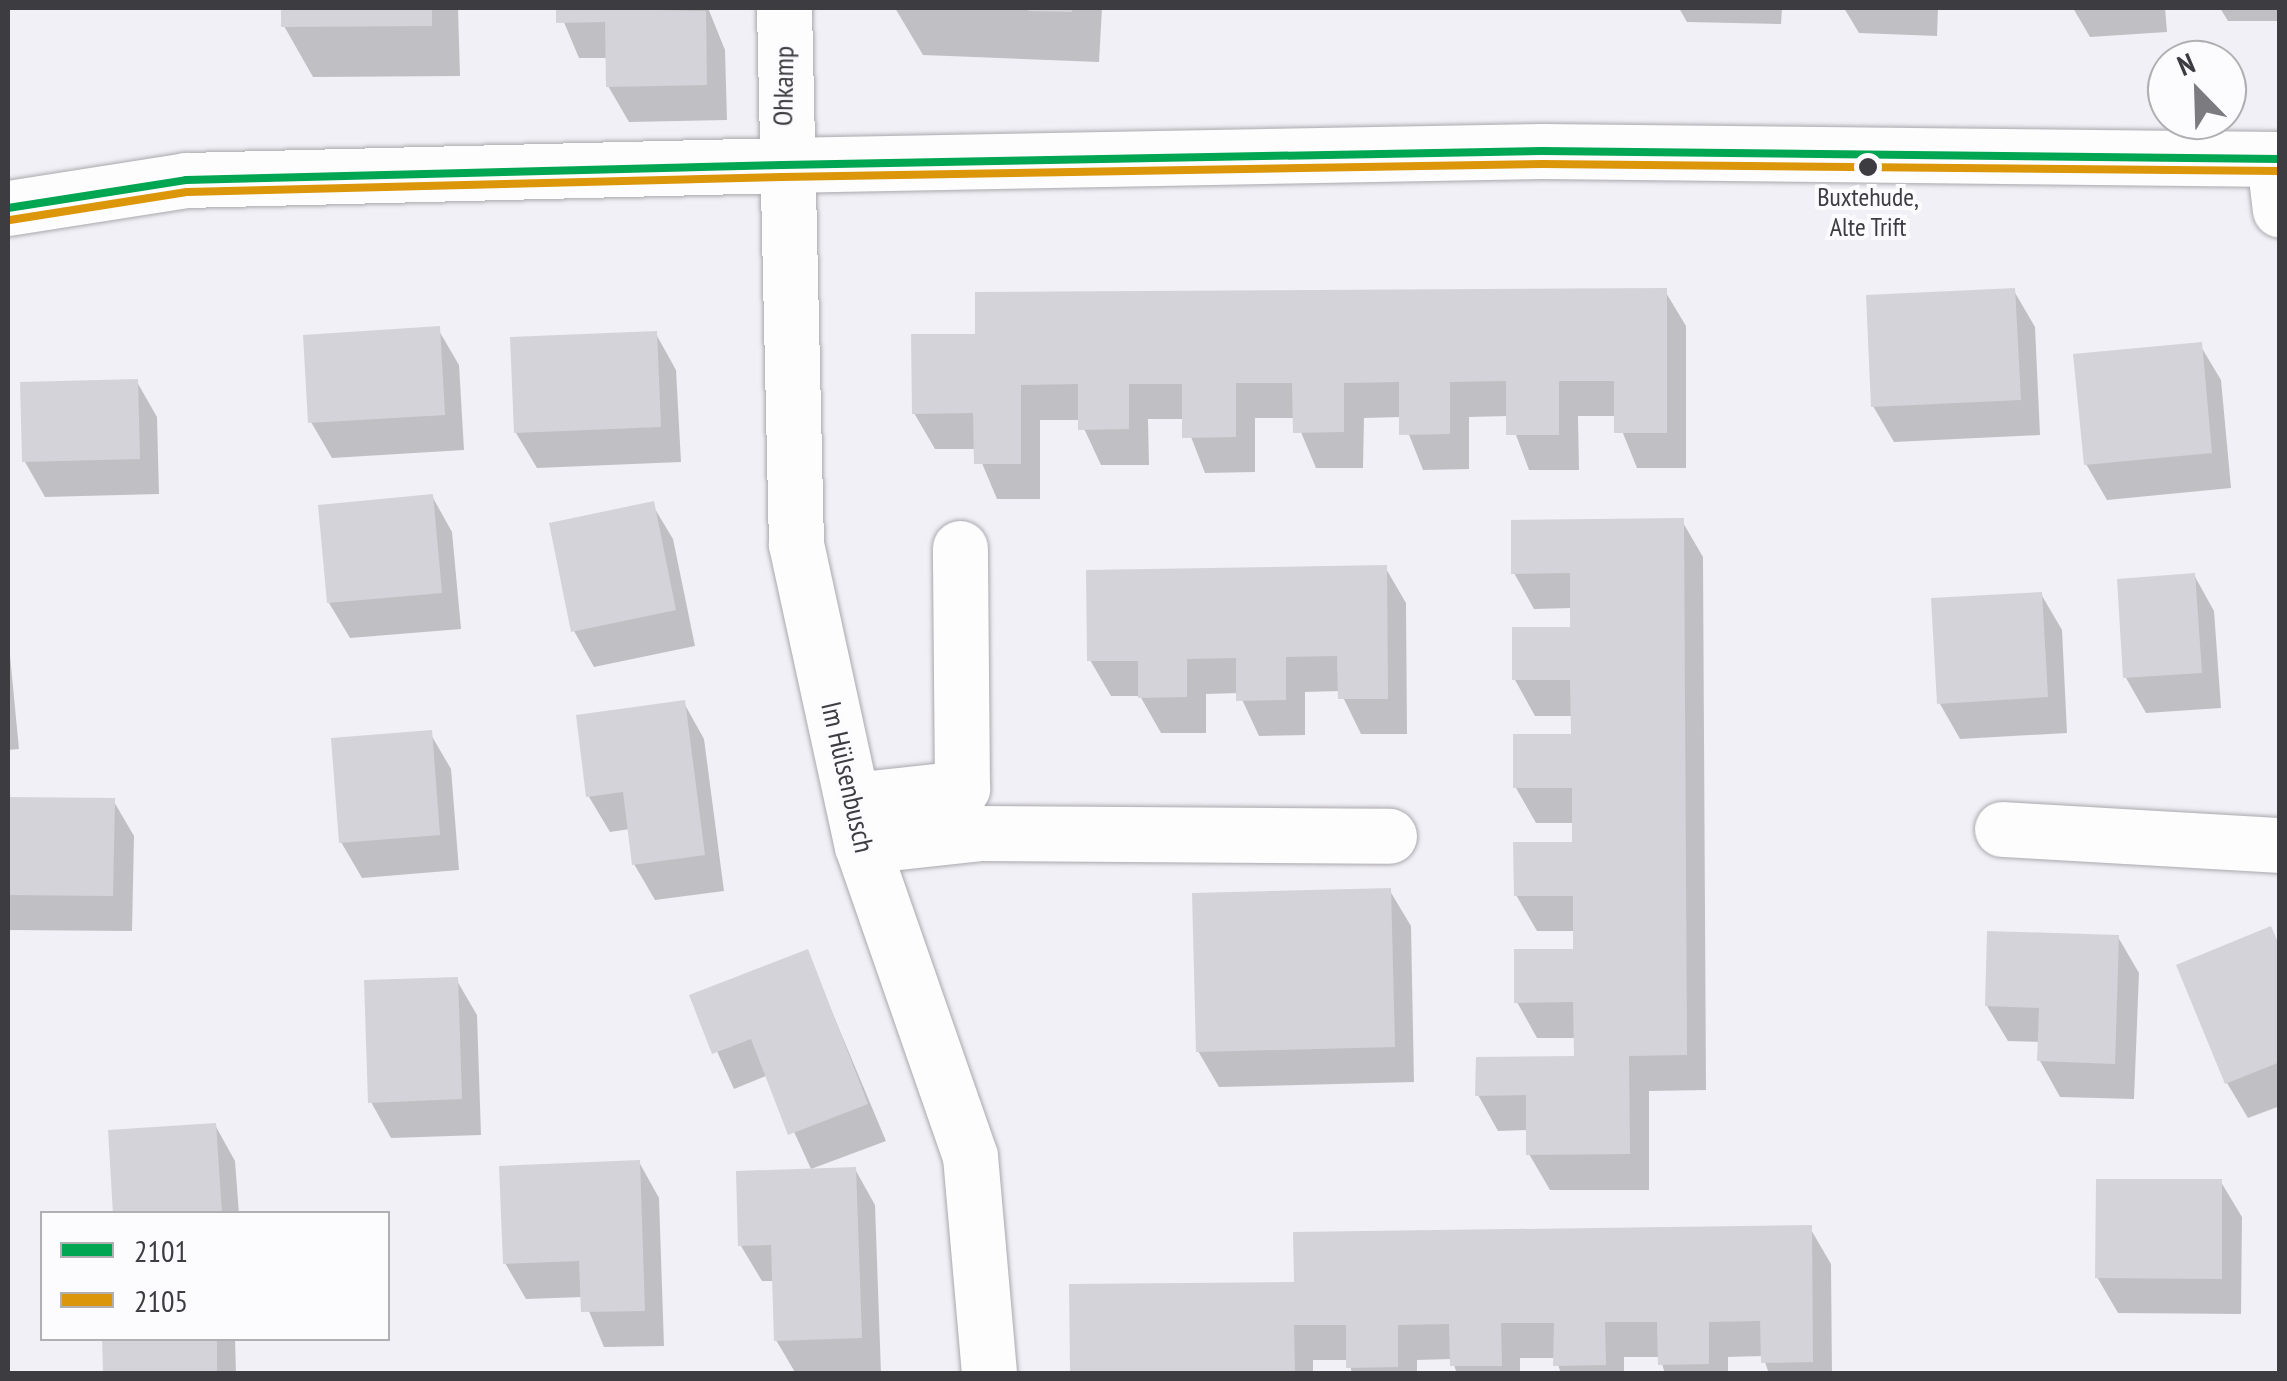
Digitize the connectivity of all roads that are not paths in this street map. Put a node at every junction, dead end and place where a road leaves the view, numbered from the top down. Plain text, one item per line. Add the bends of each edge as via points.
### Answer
1 (784, 8) edge
2 (782, 164) junction
3 (2278, 176) edge
4 (8, 208) edge
5 (960, 548) dead end
6 (857, 823) junction
7 (2002, 828) dead end
8 (1389, 836) dead end
9 (2280, 845) edge
10 (989, 1374) edge

1 - 2 street, Ohkamp
2 - 3 street via 1542,151
2 - 4 street via 186,180
2 - 6 street, Im Hülsenbusch via 796,544
5 - 6 street via 962,788
6 - 8 street via 980,833
6 - 10 street, Im Hülsenbusch via 970,1156
7 - 9 street

